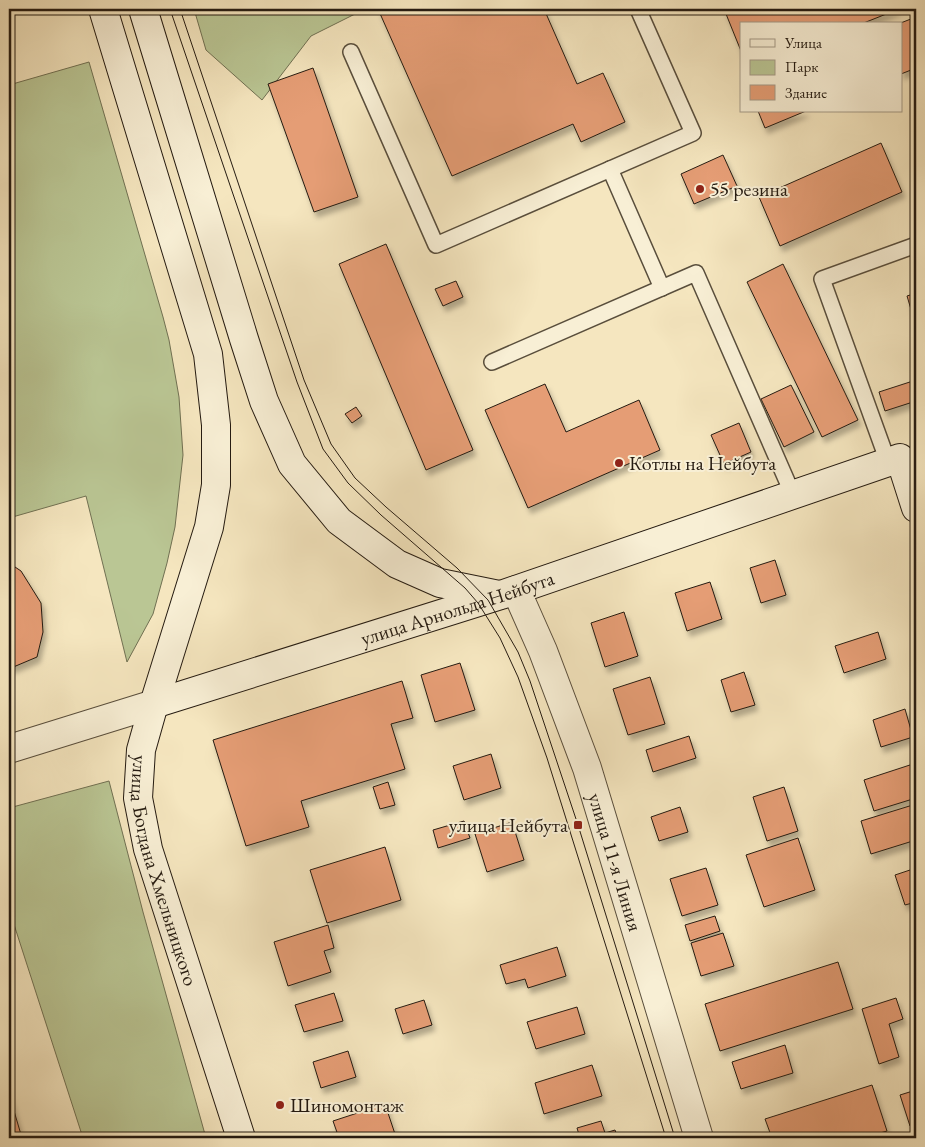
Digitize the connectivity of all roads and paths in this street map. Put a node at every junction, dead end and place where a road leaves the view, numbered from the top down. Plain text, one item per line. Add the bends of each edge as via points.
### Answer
1 (103, 9) edge
2 (143, 9) edge
3 (638, 9) edge
4 (352, 52) dead end
5 (610, 169) junction
6 (916, 245) edge
7 (662, 288) junction
8 (492, 362) dead end
9 (894, 460) junction
10 (793, 495) junction
11 (916, 508) edge
12 (509, 593) junction
13 (154, 704) junction
14 (9, 749) edge
15 (241, 1138) edge
16 (699, 1138) edge

1 - 13 main road, улица Богдана Хмельницкого via 208,354 216,426 216,485 209,527
2 - 12 main road via 264,402 292,464 339,521 397,564 440,583
3 - 5 lane via 693,133
4 - 5 lane via 436,245
5 - 7 lane
6 - 9 lane via 822,279
7 - 8 lane
7 - 10 lane via 696,273
9 - 10 main road, улица Арнольда Нейбута
9 - 11 main road
10 - 12 main road, улица Арнольда Нейбута
12 - 13 main road, улица Арнольда Нейбута
12 - 16 main road, улица 11-я Линия via 543,651 587,768
13 - 14 main road, улица Арнольда Нейбута
13 - 15 main road, улица Богдана Хмельницкого via 141,750 138,798 148,849

